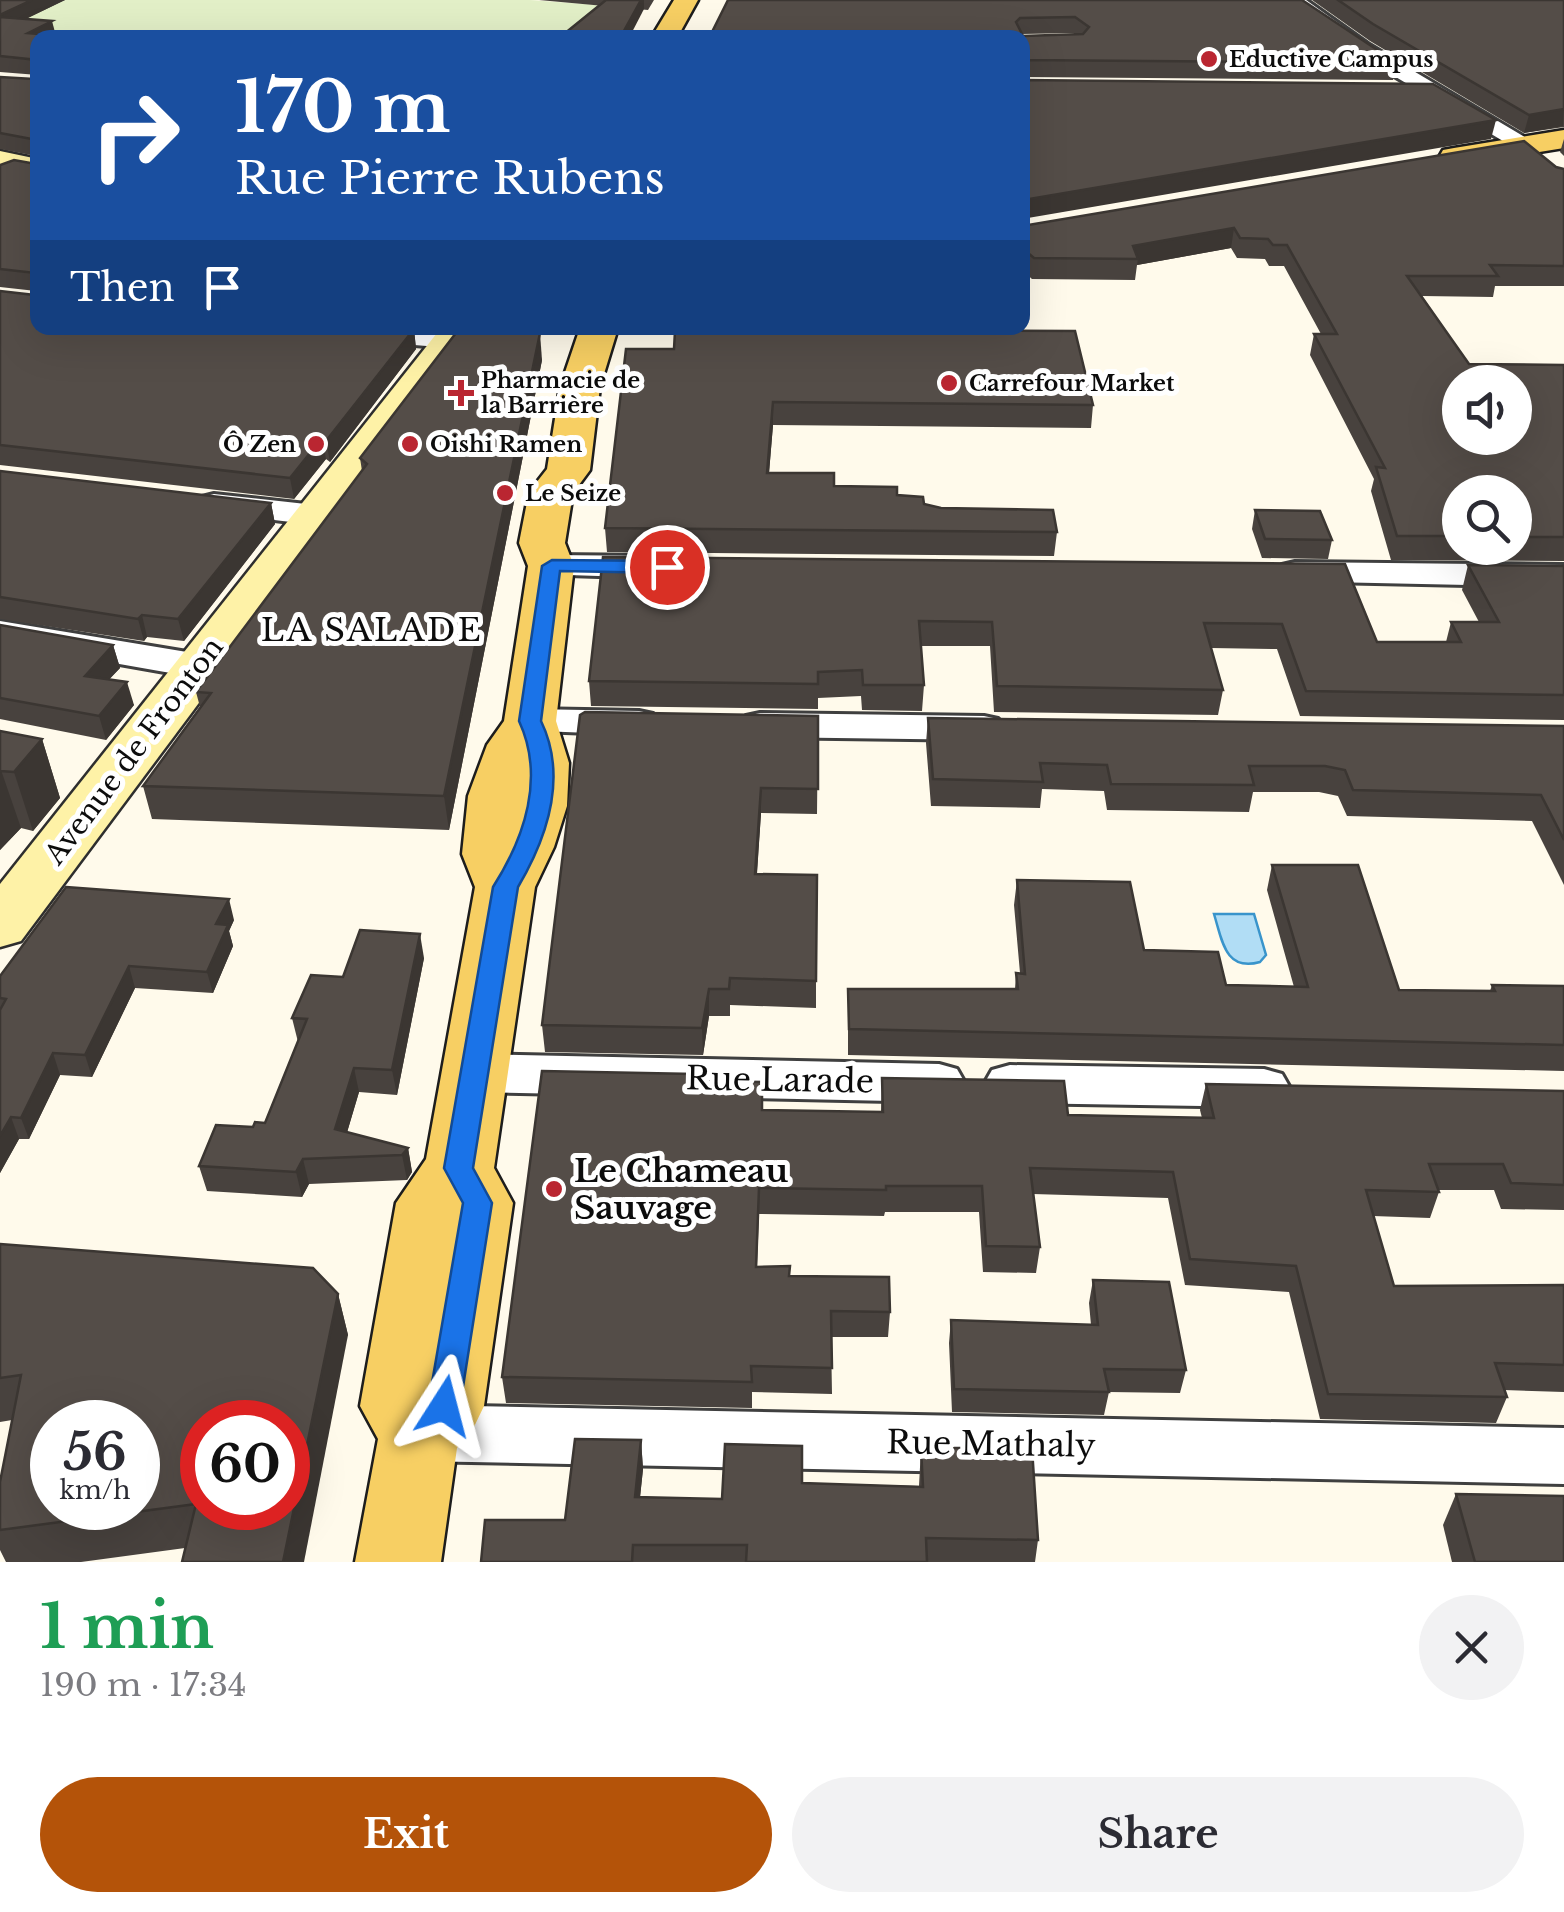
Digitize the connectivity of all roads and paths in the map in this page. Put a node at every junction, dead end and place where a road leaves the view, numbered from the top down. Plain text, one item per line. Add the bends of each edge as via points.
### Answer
1 (686, 0) edge
2 (703, 0) edge
3 (1293, 0) edge
4 (669, 30) edge
5 (688, 30) edge
6 (1386, 91) edge
7 (1436, 91) junction
8 (1526, 145) junction
9 (1558, 153) edge
10 (1420, 163) edge
11 (458, 335) edge
12 (560, 335) edge
13 (597, 335) edge
14 (580, 386) junction
15 (187, 500) edge
16 (315, 515) junction
17 (552, 566) junction
18 (689, 567) edge
19 (1255, 573) edge
20 (1564, 576) edge
21 (0, 632) edge
22 (199, 666) junction
23 (530, 721) junction
24 (670, 723) edge
25 (730, 724) edge
26 (1028, 729) edge
27 (0, 926) edge
28 (475, 1074) junction
29 (1306, 1089) edge
30 (419, 1433) junction
31 (1564, 1456) edge
32 (398, 1562) edge

1 - 4 main road
2 - 5 main road
3 - 7 street
6 - 7 street
7 - 8 street
8 - 9 street
8 - 10 main road
11 - 16 street, Avenue de Fronton
12 - 14 main road
13 - 14 main road
14 - 17 main road via 568,470 580,493 572,543
15 - 16 street
16 - 22 street, Avenue de Fronton
17 - 18 street
17 - 23 main road
19 - 20 street
21 - 22 street
22 - 27 street, Avenue de Fronton
23 - 24 street
23 - 28 main road via 540,743 543,796 526,853 506,887
25 - 26 street
28 - 29 street, Rue Larade
28 - 30 main road via 459,1168 478,1203 444,1406
30 - 31 street, Rue Mathaly
30 - 32 main road

